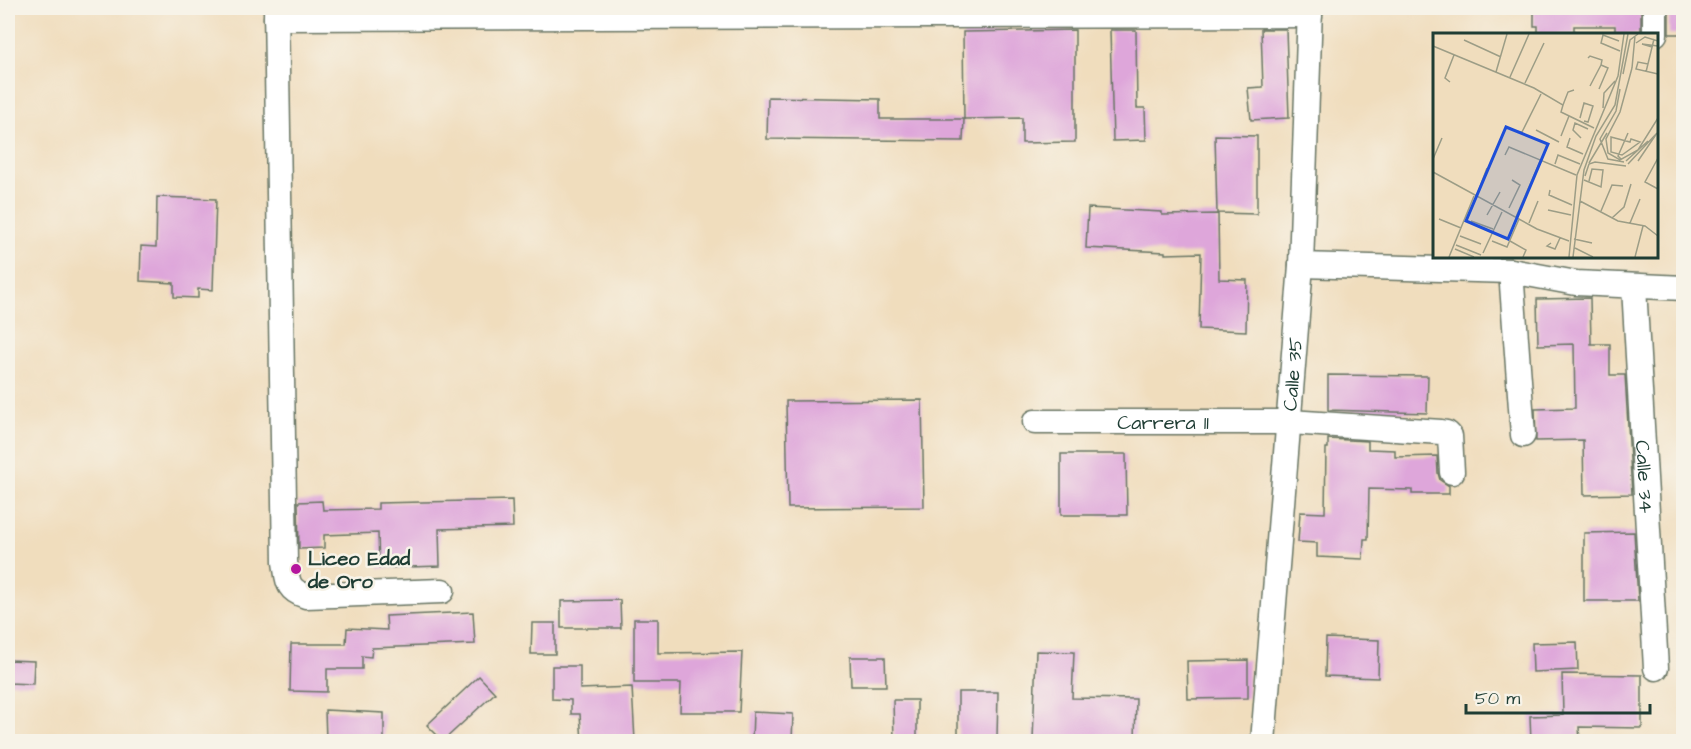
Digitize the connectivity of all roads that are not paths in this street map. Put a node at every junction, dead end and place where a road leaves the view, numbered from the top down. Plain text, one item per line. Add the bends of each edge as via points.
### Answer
1 (1655, 8) edge
2 (1310, 11) edge
3 (276, 13) edge
4 (1655, 33) edge
5 (1301, 265) junction
6 (1511, 271) junction
7 (1634, 287) junction
8 (1683, 288) edge
9 (1035, 422) dead end
10 (1290, 423) junction
11 (1522, 435) dead end
12 (1452, 472) dead end
13 (442, 591) dead end
14 (1656, 668) dead end
15 (1263, 741) edge

1 - 4 street
2 - 3 street
2 - 5 street, Calle 35
3 - 13 street via 288,583 306,596
5 - 6 street
5 - 10 street, Calle 35
6 - 7 street via 1576,283
6 - 11 street
7 - 8 street
7 - 14 street, Calle 34
9 - 10 street, Carrera 11
10 - 12 street, Carrera 11 via 1447,433
10 - 15 street, Calle 35

